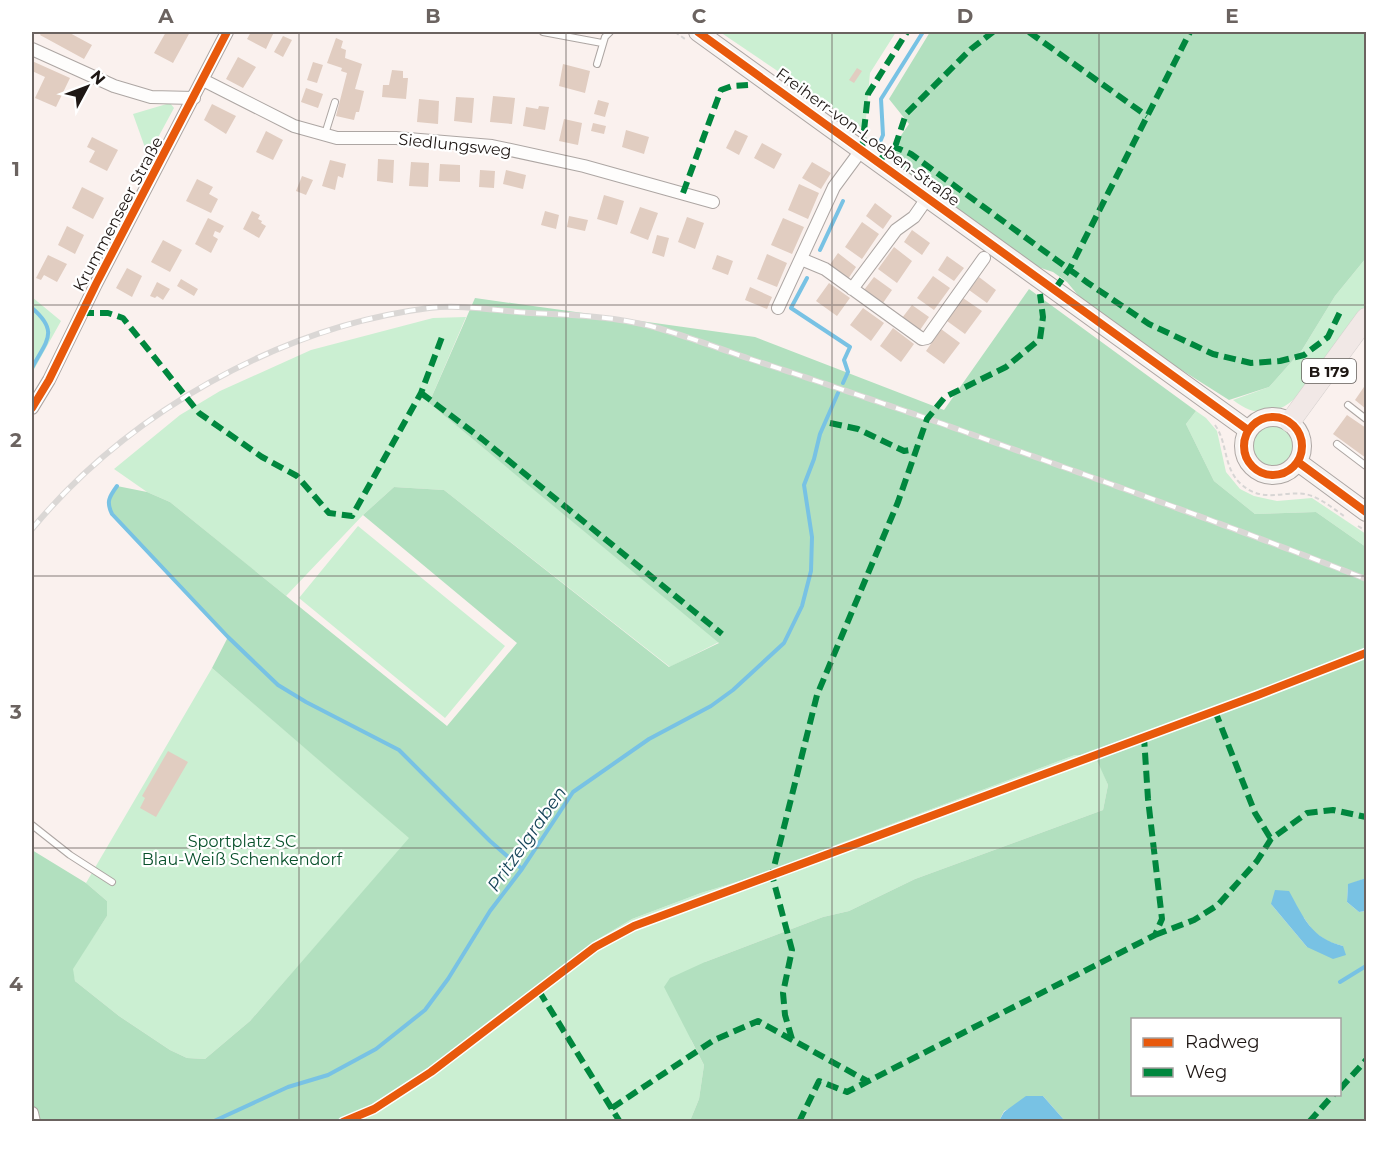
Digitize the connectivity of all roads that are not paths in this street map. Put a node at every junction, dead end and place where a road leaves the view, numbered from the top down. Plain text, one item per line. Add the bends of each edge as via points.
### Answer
1 (227, 32) edge
2 (543, 32) edge
3 (609, 32) edge
4 (698, 32) edge
5 (32, 42) edge
6 (602, 43) junction
7 (32, 49) edge
8 (45, 55) junction
9 (597, 64) dead end
10 (203, 80) junction
11 (195, 98) junction
12 (335, 102) dead end
13 (325, 134) junction
14 (862, 149) junction
15 (928, 197) junction
16 (713, 202) dead end
17 (984, 258) dead end
18 (801, 259) junction
19 (852, 289) junction
20 (778, 308) dead end
21 (1366, 318) edge
22 (1348, 405) dead end
23 (32, 408) edge
24 (1366, 419) edge
25 (1290, 422) junction
26 (1248, 430) junction
27 (1336, 444) dead end
28 (1298, 462) junction
29 (1366, 466) edge
30 (1358, 519) edge
31 (32, 825) edge
32 (112, 882) dead end
33 (32, 1113) edge
34 (34, 1122) edge

1 - 10 street, Krummenseer Straße
2 - 6 lane
3 - 6 lane
4 - 14 main road, Freiherr-von-Loeben-Straße
5 - 8 street
6 - 9 lane
7 - 8 street
8 - 11 street via 114,86 151,97
10 - 11 street, Krummenseer Straße
10 - 13 street, Siedlungsweg via 294,126
11 - 23 street, Krummenseer Straße
12 - 13 lane
13 - 16 street, Siedlungsweg via 337,138 396,138 492,146 584,166
14 - 15 main road, Freiherr-von-Loeben-Straße
14 - 18 street via 834,187
15 - 19 street via 914,217 896,230
15 - 26 main road, Freiherr-von-Loeben-Straße
17 - 19 street via 927,338 922,339
18 - 19 street via 825,269
18 - 20 street
21 - 25 main road, B 179
22 - 24 lane
25 - 26 main road via 1263,418
25 - 28 main road via 1301,436
26 - 28 main road via 1243,448 1256,471 1274,476 1292,469
27 - 29 lane
28 - 30 main road
31 - 32 lane
33 - 34 street

